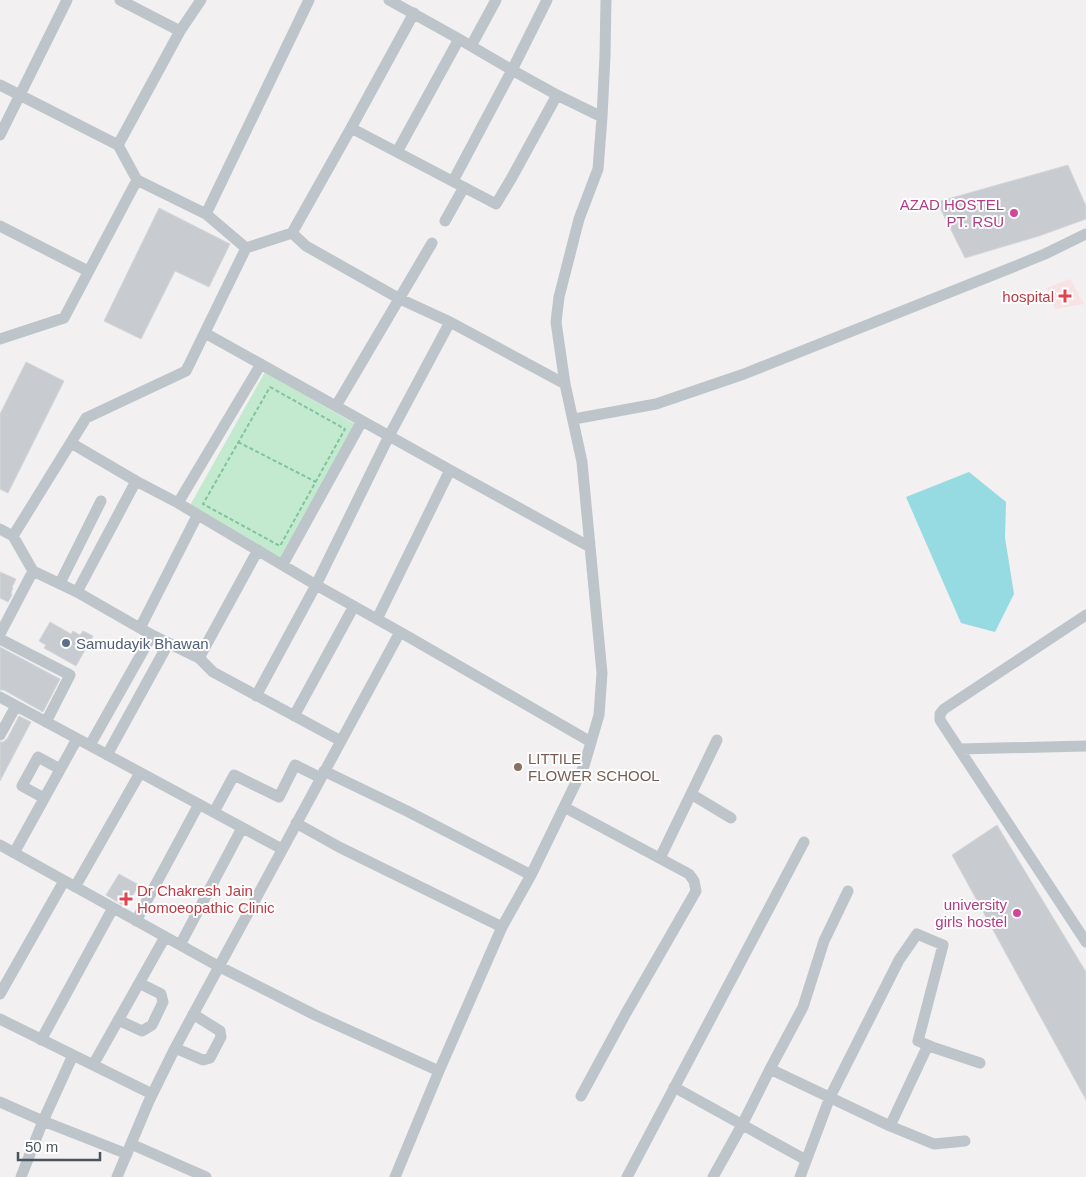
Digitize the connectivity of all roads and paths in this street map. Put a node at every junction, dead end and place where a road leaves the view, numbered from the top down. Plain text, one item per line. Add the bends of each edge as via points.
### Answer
1 (67, 0) edge
2 (120, 0) edge
3 (201, 0) edge
4 (295, 0) edge
5 (389, 0) edge
6 (496, 0) edge
7 (547, 0) edge
8 (606, 0) edge
9 (308, 3) edge
10 (139, 4) edge
11 (411, 8) edge
12 (180, 31) junction
13 (459, 39) junction
14 (471, 46) junction
15 (512, 70) junction
16 (0, 85) edge
17 (557, 95) junction
18 (20, 96) junction
19 (602, 117) junction
20 (351, 128) junction
21 (0, 136) edge
22 (118, 145) junction
23 (397, 152) junction
24 (136, 180) junction
25 (453, 181) junction
26 (464, 187) junction
27 (206, 214) junction
28 (445, 221) dead end
29 (0, 226) edge
30 (292, 233) junction
31 (1086, 234) edge
32 (432, 243) dead end
33 (246, 248) junction
34 (88, 272) junction
35 (400, 299) junction
36 (450, 322) junction
37 (205, 333) junction
38 (0, 339) edge
39 (261, 364) junction
40 (565, 384) junction
41 (336, 406) junction
42 (574, 420) junction
43 (362, 421) junction
44 (389, 436) junction
45 (238, 442) junction
46 (71, 443) junction
47 (450, 470) junction
48 (136, 481) junction
49 (316, 482) junction
50 (101, 501) dead end
51 (178, 503) junction
52 (197, 516) junction
53 (0, 529) edge
54 (13, 536) junction
55 (590, 547) junction
56 (258, 550) junction
57 (283, 564) junction
58 (33, 571) junction
59 (60, 584) junction
60 (316, 585) junction
61 (77, 592) junction
62 (354, 606) junction
63 (5, 612) edge
64 (1086, 615) edge
65 (378, 619) junction
66 (140, 628) junction
67 (400, 632) junction
68 (0, 634) edge
69 (152, 635) junction
70 (0, 639) edge
71 (168, 644) junction
72 (199, 658) junction
73 (256, 696) junction
74 (0, 697) edge
75 (16, 706) junction
76 (294, 716) junction
77 (46, 722) junction
78 (0, 735) edge
79 (77, 738) junction
80 (717, 740) dead end
81 (341, 741) junction
82 (591, 742) junction
83 (90, 746) junction
84 (1086, 746) edge
85 (960, 749) junction
86 (107, 755) junction
87 (60, 769) junction
88 (140, 772) junction
89 (323, 774) junction
90 (691, 794) junction
91 (44, 798) junction
92 (199, 804) junction
93 (564, 807) junction
94 (214, 812) junction
95 (731, 818) dead end
96 (296, 823) junction
97 (242, 828) junction
98 (804, 842) dead end
99 (1, 848) edge
100 (282, 849) junction
101 (14, 853) junction
102 (660, 858) junction
103 (531, 875) junction
104 (64, 881) junction
105 (75, 887) junction
106 (848, 891) dead end
107 (113, 908) junction
108 (136, 921) junction
109 (502, 928) junction
110 (164, 936) junction
111 (1086, 942) edge
112 (180, 945) junction
113 (218, 966) junction
114 (139, 983) junction
115 (0, 994) edge
116 (193, 1014) junction
117 (0, 1020) edge
118 (118, 1020) junction
119 (41, 1040) junction
120 (928, 1045) junction
121 (175, 1048) junction
122 (73, 1055) junction
123 (980, 1063) dead end
124 (93, 1065) junction
125 (770, 1069) junction
126 (439, 1071) junction
127 (674, 1087) junction
128 (152, 1094) junction
129 (581, 1096) dead end
130 (830, 1097) junction
131 (0, 1102) edge
132 (43, 1121) junction
133 (742, 1125) junction
134 (890, 1126) junction
135 (965, 1141) dead end
136 (129, 1149) junction
137 (806, 1160) junction
138 (203, 1176) edge
139 (22, 1177) edge
140 (117, 1177) edge
141 (395, 1177) edge
142 (627, 1177) edge
143 (713, 1177) edge
144 (800, 1177) edge

1 - 18 street
2 - 10 street
3 - 12 street
4 - 9 street
5 - 11 street
6 - 14 street
7 - 15 street
8 - 19 street
9 - 27 street
10 - 12 street
11 - 13 street
11 - 20 street
12 - 22 street
13 - 14 street
13 - 23 street
14 - 15 street
15 - 17 street
15 - 25 street
16 - 18 street
17 - 19 street
17 - 26 street via 496,204
18 - 21 street
18 - 22 street
19 - 40 street via 598,169 580,219 559,297 556,322
20 - 23 street
20 - 30 street
22 - 24 street
23 - 25 street
24 - 27 street
24 - 34 street
25 - 26 street
26 - 28 street
27 - 33 street
29 - 34 street
30 - 33 street
30 - 35 street via 306,246
31 - 42 street via 1018,266 744,374 656,404
32 - 35 street
33 - 37 street
34 - 38 street via 64,318
35 - 36 street
35 - 41 street
36 - 40 street
36 - 44 street
37 - 39 street
37 - 46 street via 186,370 86,418
39 - 41 street
39 - 51 street
40 - 42 street
41 - 43 street
42 - 55 street via 582,462
43 - 44 street
43 - 57 street
44 - 47 street
44 - 60 street
45 - 49 path
45 - 49 path via 270,387 346,429
45 - 49 path via 204,504 280,546
46 - 48 street
46 - 54 street
47 - 55 street
47 - 65 street
48 - 51 street
48 - 61 street
50 - 59 street
51 - 52 street
52 - 56 street
52 - 66 street
53 - 54 street
54 - 58 street
55 - 82 street via 602,673 599,715
56 - 57 street
56 - 72 street
57 - 60 street
58 - 59 street
58 - 63 street
59 - 61 street
60 - 62 street
60 - 73 street
61 - 66 street
62 - 65 street
62 - 76 street
63 - 68 street
64 - 85 street via 944,708 940,720
65 - 67 street
66 - 69 street
67 - 81 street
67 - 82 street
69 - 71 street
69 - 83 street
70 - 77 street via 70,675
71 - 72 street
71 - 86 street
72 - 73 street via 213,672
73 - 76 street
74 - 75 street
75 - 77 street
75 - 78 street
76 - 81 street
77 - 79 street
79 - 83 street
79 - 87 street
80 - 90 street
81 - 89 street
82 - 93 street via 584,766
83 - 86 street
84 - 85 street
85 - 111 street
86 - 88 street
87 - 91 street
87 - 91 street via 38,757 22,786
88 - 92 street
88 - 105 street
89 - 94 street via 295,765 279,797 234,775
89 - 96 street
89 - 103 street via 407,811
90 - 95 street
90 - 102 street
91 - 101 street
92 - 94 street
92 - 108 street
93 - 102 street
93 - 103 street
94 - 97 street
96 - 100 street
96 - 109 street
97 - 100 street
97 - 112 street
98 - 127 street
99 - 101 street
100 - 113 street
101 - 104 street
102 - 129 street via 689,874 696,891
103 - 109 street
104 - 105 street
104 - 115 street
105 - 107 street
106 - 125 street via 824,941 803,1007
107 - 108 street
107 - 119 street
108 - 110 street
109 - 126 street
110 - 112 street
110 - 114 street
112 - 113 street
113 - 116 street
113 - 126 street via 315,1015
114 - 118 street
114 - 118 street via 161,994 163,1002 152,1026 142,1032
116 - 121 street
116 - 121 street via 220,1031 217,1046 210,1058 204,1060
117 - 119 street
118 - 124 street
119 - 122 street
120 - 123 street
120 - 130 street via 918,1041 943,944 917,934 899,960
120 - 134 street
121 - 128 street
122 - 124 street
122 - 132 street
124 - 128 street
125 - 130 street
125 - 133 street
126 - 141 street
127 - 133 street
127 - 142 street
128 - 136 street
130 - 134 street
130 - 137 street
131 - 132 street
132 - 136 street
132 - 139 street
133 - 137 street
133 - 143 street
134 - 135 street via 934,1144
136 - 138 street
136 - 140 street
137 - 144 street

